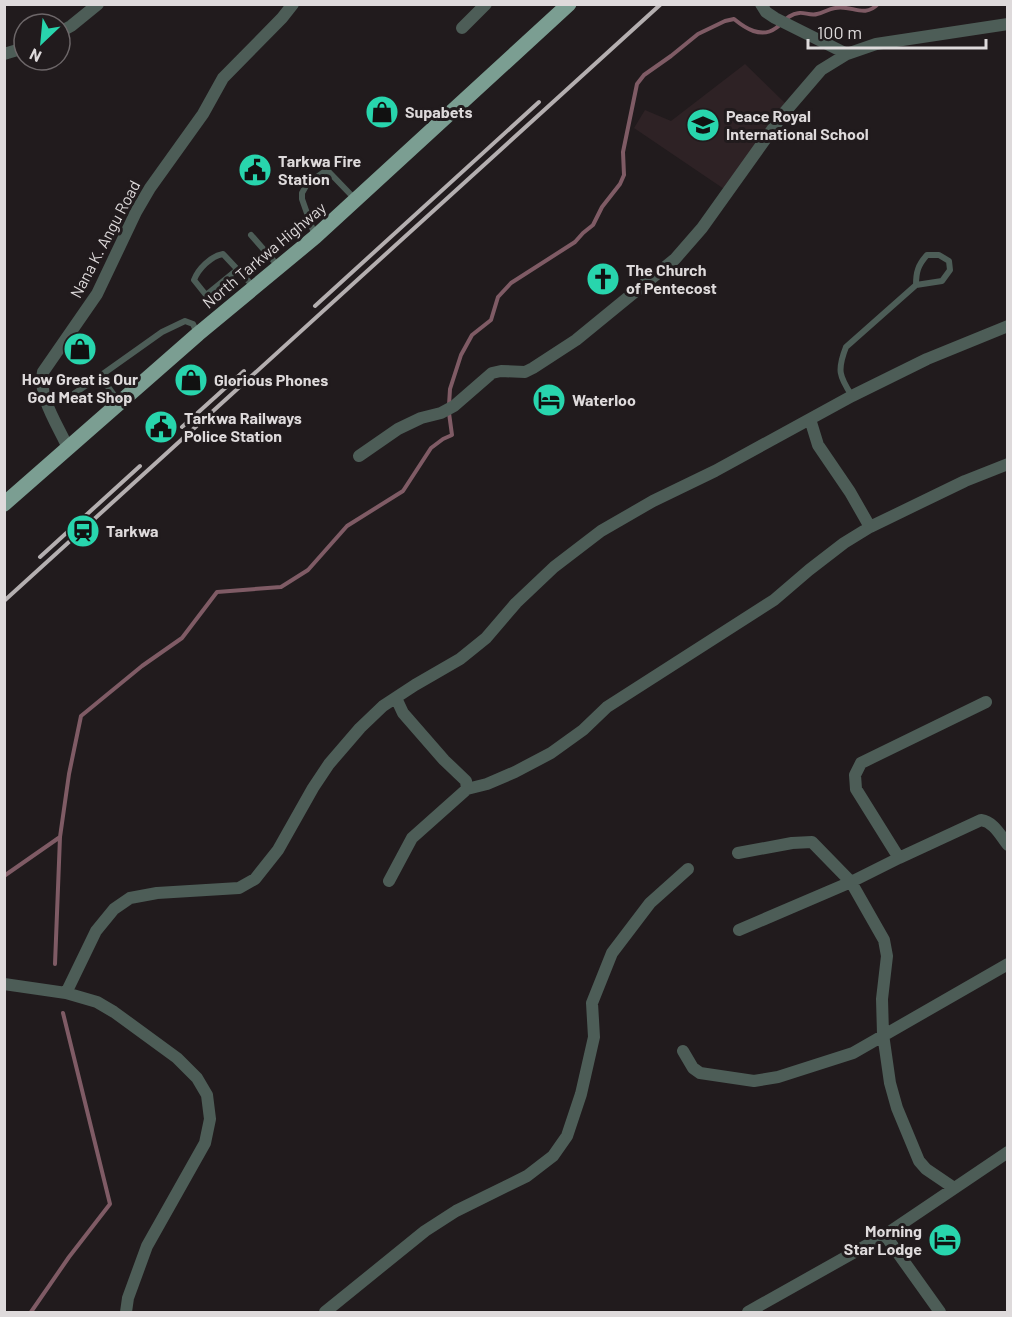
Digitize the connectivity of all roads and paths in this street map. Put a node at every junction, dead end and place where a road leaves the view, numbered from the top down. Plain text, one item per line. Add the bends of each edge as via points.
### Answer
1 (98, 4) edge
2 (293, 4) edge
3 (486, 4) edge
4 (569, 4) edge
5 (761, 4) edge
6 (1008, 24) edge
7 (72, 25) edge
8 (462, 28) dead end
9 (847, 54) junction
10 (317, 177) dead end
11 (306, 186) dead end
12 (356, 199) junction
13 (251, 235) dead end
14 (315, 237) junction
15 (279, 268) junction
16 (238, 269) junction
17 (916, 285) junction
18 (254, 287) junction
19 (1008, 326) edge
20 (198, 334) junction
21 (100, 376) junction
22 (72, 395) dead end
23 (852, 396) junction
24 (120, 403) junction
25 (810, 419) junction
26 (68, 448) junction
27 (358, 456) dead end
28 (1008, 464) edge
29 (6, 499) edge
30 (870, 527) junction
31 (396, 699) junction
32 (986, 702) dead end
33 (467, 789) junction
34 (1008, 845) edge
35 (738, 853) dead end
36 (899, 858) junction
37 (688, 869) dead end
38 (389, 881) dead end
39 (851, 882) junction
40 (739, 930) dead end
41 (1008, 964) edge
42 (4, 984) edge
43 (66, 993) junction
44 (883, 1034) junction
45 (682, 1051) dead end
46 (1008, 1152) edge
47 (954, 1188) junction
48 (885, 1235) junction
49 (126, 1312) edge
50 (325, 1312) edge
51 (748, 1312) edge
52 (940, 1312) edge

1 - 7 street
2 - 26 street, Nana K. Angu Road via 223,78 136,212 97,294 43,372 44,395
3 - 8 street
4 - 12 main road, North Tarkwa Highway
5 - 9 street via 775,18
6 - 9 street via 876,44
9 - 27 street via 821,70 784,113 702,228 675,259 576,340 525,372 492,373 454,406 398,429
10 - 12 lane via 329,172
11 - 14 lane via 302,199
12 - 14 main road, North Tarkwa Highway
13 - 15 lane
14 - 15 main road, North Tarkwa Highway
15 - 18 main road, North Tarkwa Highway
16 - 16 lane via 223,254 216,255 194,280 206,295
16 - 18 lane
17 - 17 lane via 915,273 927,255 939,255 949,261 951,270 942,281
17 - 23 lane via 846,347 840,377
18 - 20 main road, North Tarkwa Highway
19 - 23 street
20 - 21 lane via 193,324 185,321
20 - 24 main road, North Tarkwa Highway
21 - 22 lane
21 - 24 lane
23 - 25 street
24 - 26 main road, North Tarkwa Highway
25 - 30 street via 818,445
25 - 31 street via 601,531 554,567 486,638
26 - 29 main road, North Tarkwa Highway
28 - 30 street
30 - 33 street via 765,606 607,707 551,753 487,784
31 - 33 street via 444,760 466,780
31 - 43 street via 383,706 329,764 278,850 255,879 239,888 130,898 114,909 96,931
32 - 36 street via 861,763 855,775 856,789
33 - 38 street via 412,838
34 - 36 street via 988,821 981,820
35 - 39 street via 812,842
36 - 39 street
37 - 50 street via 650,903 612,953 592,1003 594,1036 578,1104 567,1136 553,1156 527,1176 425,1231
39 - 40 street
39 - 44 street via 887,948
41 - 44 street
42 - 43 street
43 - 49 street via 97,1002 114,1012 177,1058 207,1095 210,1119 205,1143 147,1246
44 - 45 street via 853,1053 754,1081 700,1072
44 - 47 street via 890,1083 912,1147 926,1169
46 - 47 street
47 - 48 street
48 - 51 street
48 - 52 street

